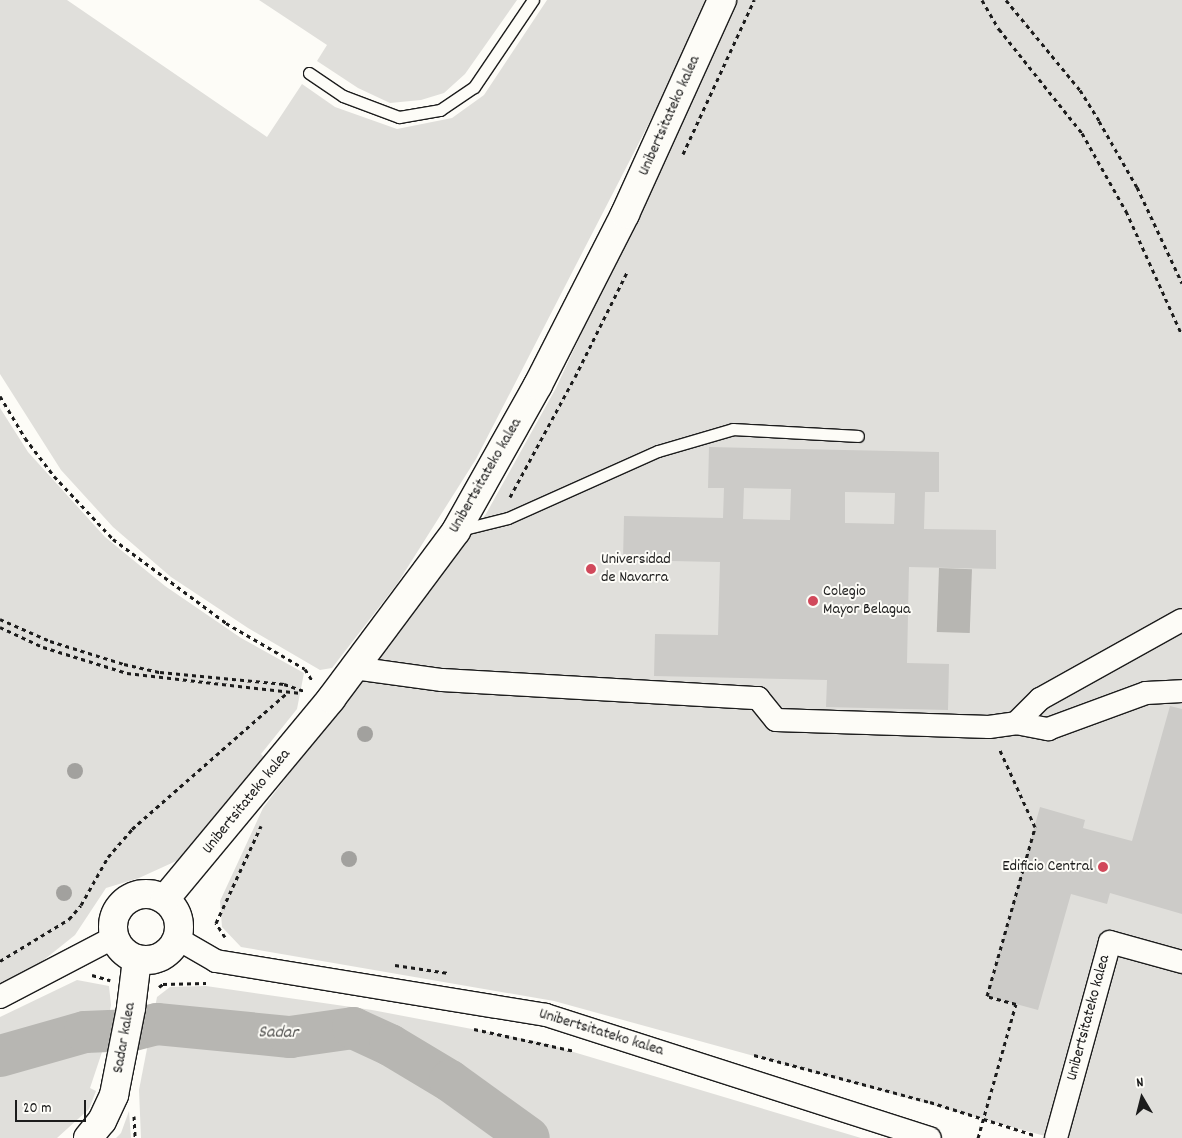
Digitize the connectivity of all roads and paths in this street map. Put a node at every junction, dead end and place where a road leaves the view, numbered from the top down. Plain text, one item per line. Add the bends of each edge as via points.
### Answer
1 (533, 0) edge
2 (722, 0) edge
3 (982, 0) edge
4 (1006, 0) edge
5 (309, 73) dead end
6 (1182, 282) edge
7 (1182, 335) edge
8 (0, 396) edge
9 (858, 436) dead end
10 (456, 531) junction
11 (0, 619) edge
12 (1182, 620) edge
13 (0, 627) edge
14 (354, 668) junction
15 (314, 688) dead end
16 (307, 691) dead end
17 (1182, 691) edge
18 (1016, 723) junction
19 (990, 727) junction
20 (165, 899) junction
21 (115, 938) junction
22 (178, 940) junction
23 (137, 959) junction
24 (0, 961) edge
25 (1182, 962) edge
26 (214, 984) dead end
27 (154, 992) dead end
28 (0, 997) edge
29 (466, 1028) dead end
30 (578, 1052) dead end
31 (983, 1118) junction
32 (88, 1138) edge
33 (930, 1138) edge
34 (978, 1138) edge
35 (1044, 1138) edge
36 (1056, 1138) edge

1 - 5 lane via 474,87 440,110 399,117 343,96
2 - 10 main road, Unibertsitateko kalea via 625,214 538,385
3 - 7 path via 999,29 1082,133 1126,211
4 - 6 path via 1080,90 1137,187
8 - 15 path via 54,476 112,539 226,623 305,669
9 - 10 lane via 733,429 658,451 496,522
10 - 14 main road, Unibertsitateko kalea
11 - 16 path via 50,641 124,664 160,672 284,684
12 - 18 street via 1040,699
13 - 24 path via 44,647 127,673 287,693 132,830 108,857 81,905 69,919
14 - 19 street via 442,680 758,698 776,720
14 - 20 main road, Unibertsitateko kalea
17 - 18 street via 1146,693 1048,729
18 - 19 street
19 - 31 path via 1035,827 987,996 1016,1004
20 - 21 main road via 152,894 128,899 114,918
20 - 22 main road via 178,917
21 - 23 main road via 124,953
21 - 28 street
22 - 23 main road via 161,957
22 - 33 street, Unibertsitateko kalea via 216,961 546,1014
23 - 32 main road, Sadar kalea via 118,1079 102,1121
25 - 36 street, Unibertsitateko kalea via 1110,942
26 - 27 path via 163,984
29 - 30 path, Unibertsitateko kalea
31 - 34 path
31 - 35 path

